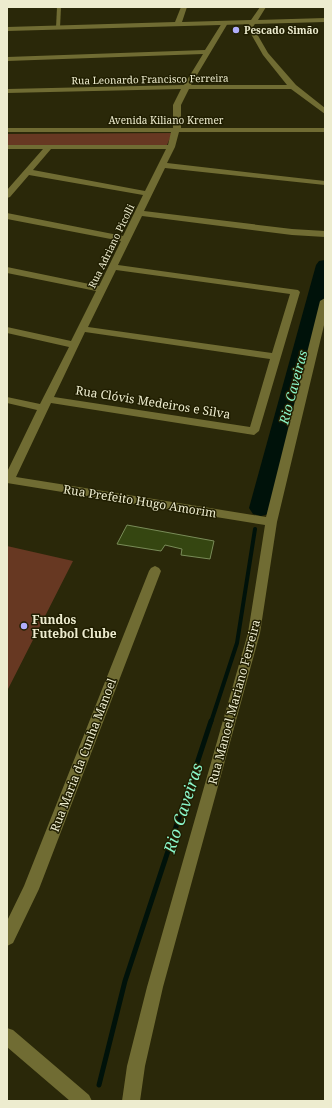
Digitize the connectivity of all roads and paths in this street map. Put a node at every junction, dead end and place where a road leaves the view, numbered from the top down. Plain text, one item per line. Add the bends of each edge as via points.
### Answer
1 (59, 7) edge
2 (184, 7) edge
3 (263, 7) edge
4 (325, 20) edge
5 (253, 22) junction
6 (225, 23) junction
7 (178, 24) junction
8 (58, 28) junction
9 (7, 30) edge
10 (208, 52) junction
11 (7, 59) edge
12 (186, 87) junction
13 (293, 87) junction
14 (7, 91) edge
15 (325, 112) edge
16 (7, 130) edge
17 (177, 130) junction
18 (325, 130) edge
19 (49, 147) junction
20 (172, 147) junction
21 (7, 148) edge
22 (163, 165) junction
23 (28, 172) junction
24 (325, 183) edge
25 (149, 194) junction
26 (7, 195) edge
27 (139, 213) junction
28 (7, 216) edge
29 (325, 234) edge
30 (126, 239) junction
31 (113, 267) junction
32 (7, 270) edge
33 (102, 289) junction
34 (325, 301) edge
35 (82, 329) junction
36 (7, 330) edge
37 (74, 345) junction
38 (319, 350) edge
39 (276, 357) junction
40 (7, 400) edge
41 (46, 404) junction
42 (8, 479) edge
43 (271, 522) junction
44 (155, 571) dead end
45 (7, 938) edge
46 (7, 1036) edge
47 (83, 1101) edge
48 (131, 1101) edge

1 - 8 lane
2 - 7 street
3 - 5 street
4 - 5 street
5 - 6 street
5 - 13 street via 250,27 266,54
6 - 7 street
6 - 10 street, Rua Adriano Picolli
7 - 8 street
8 - 9 street
10 - 11 street
10 - 12 street, Rua Adriano Picolli
12 - 13 street, Rua Leonardo Francisco Ferreira
12 - 14 street, Rua Leonardo Francisco Ferreira
12 - 17 street, Rua Adriano Picolli via 177,102
13 - 15 street
16 - 17 street, Avenida Kiliano Kremer
17 - 18 street, Avenida Kiliano Kremer
17 - 20 street, Rua Adriano Picolli
19 - 20 street
19 - 21 street
19 - 23 street
20 - 22 street, Rua Adriano Picolli
22 - 24 street
22 - 25 street, Rua Adriano Picolli
23 - 25 street
23 - 26 street
25 - 27 street, Rua Adriano Picolli
27 - 29 street
27 - 30 street, Rua Adriano Picolli
28 - 30 street
30 - 31 street, Rua Adriano Picolli
31 - 33 street, Rua Adriano Picolli
31 - 39 street via 295,292
32 - 33 street
33 - 35 street, Rua Adriano Picolli
34 - 38 street, Rua Manoel Mariano Ferreira
35 - 37 street, Rua Adriano Picolli
35 - 39 street
36 - 37 street
37 - 41 street, Rua Adriano Picolli
38 - 43 street, Rua Manoel Mariano Ferreira
39 - 41 street, Rua Clóvis Medeiros e Silva via 254,431
40 - 41 street, Rua Clóvis Medeiros e Silva
41 - 42 street, Rua Adriano Picolli
42 - 43 street, Rua Prefeito Hugo Amorim
43 - 48 street, Rua Manoel Mariano Ferreira via 254,634 155,987 136,1066
44 - 45 street, Rua Maria da Cunha Manoel via 30,889
46 - 47 street

